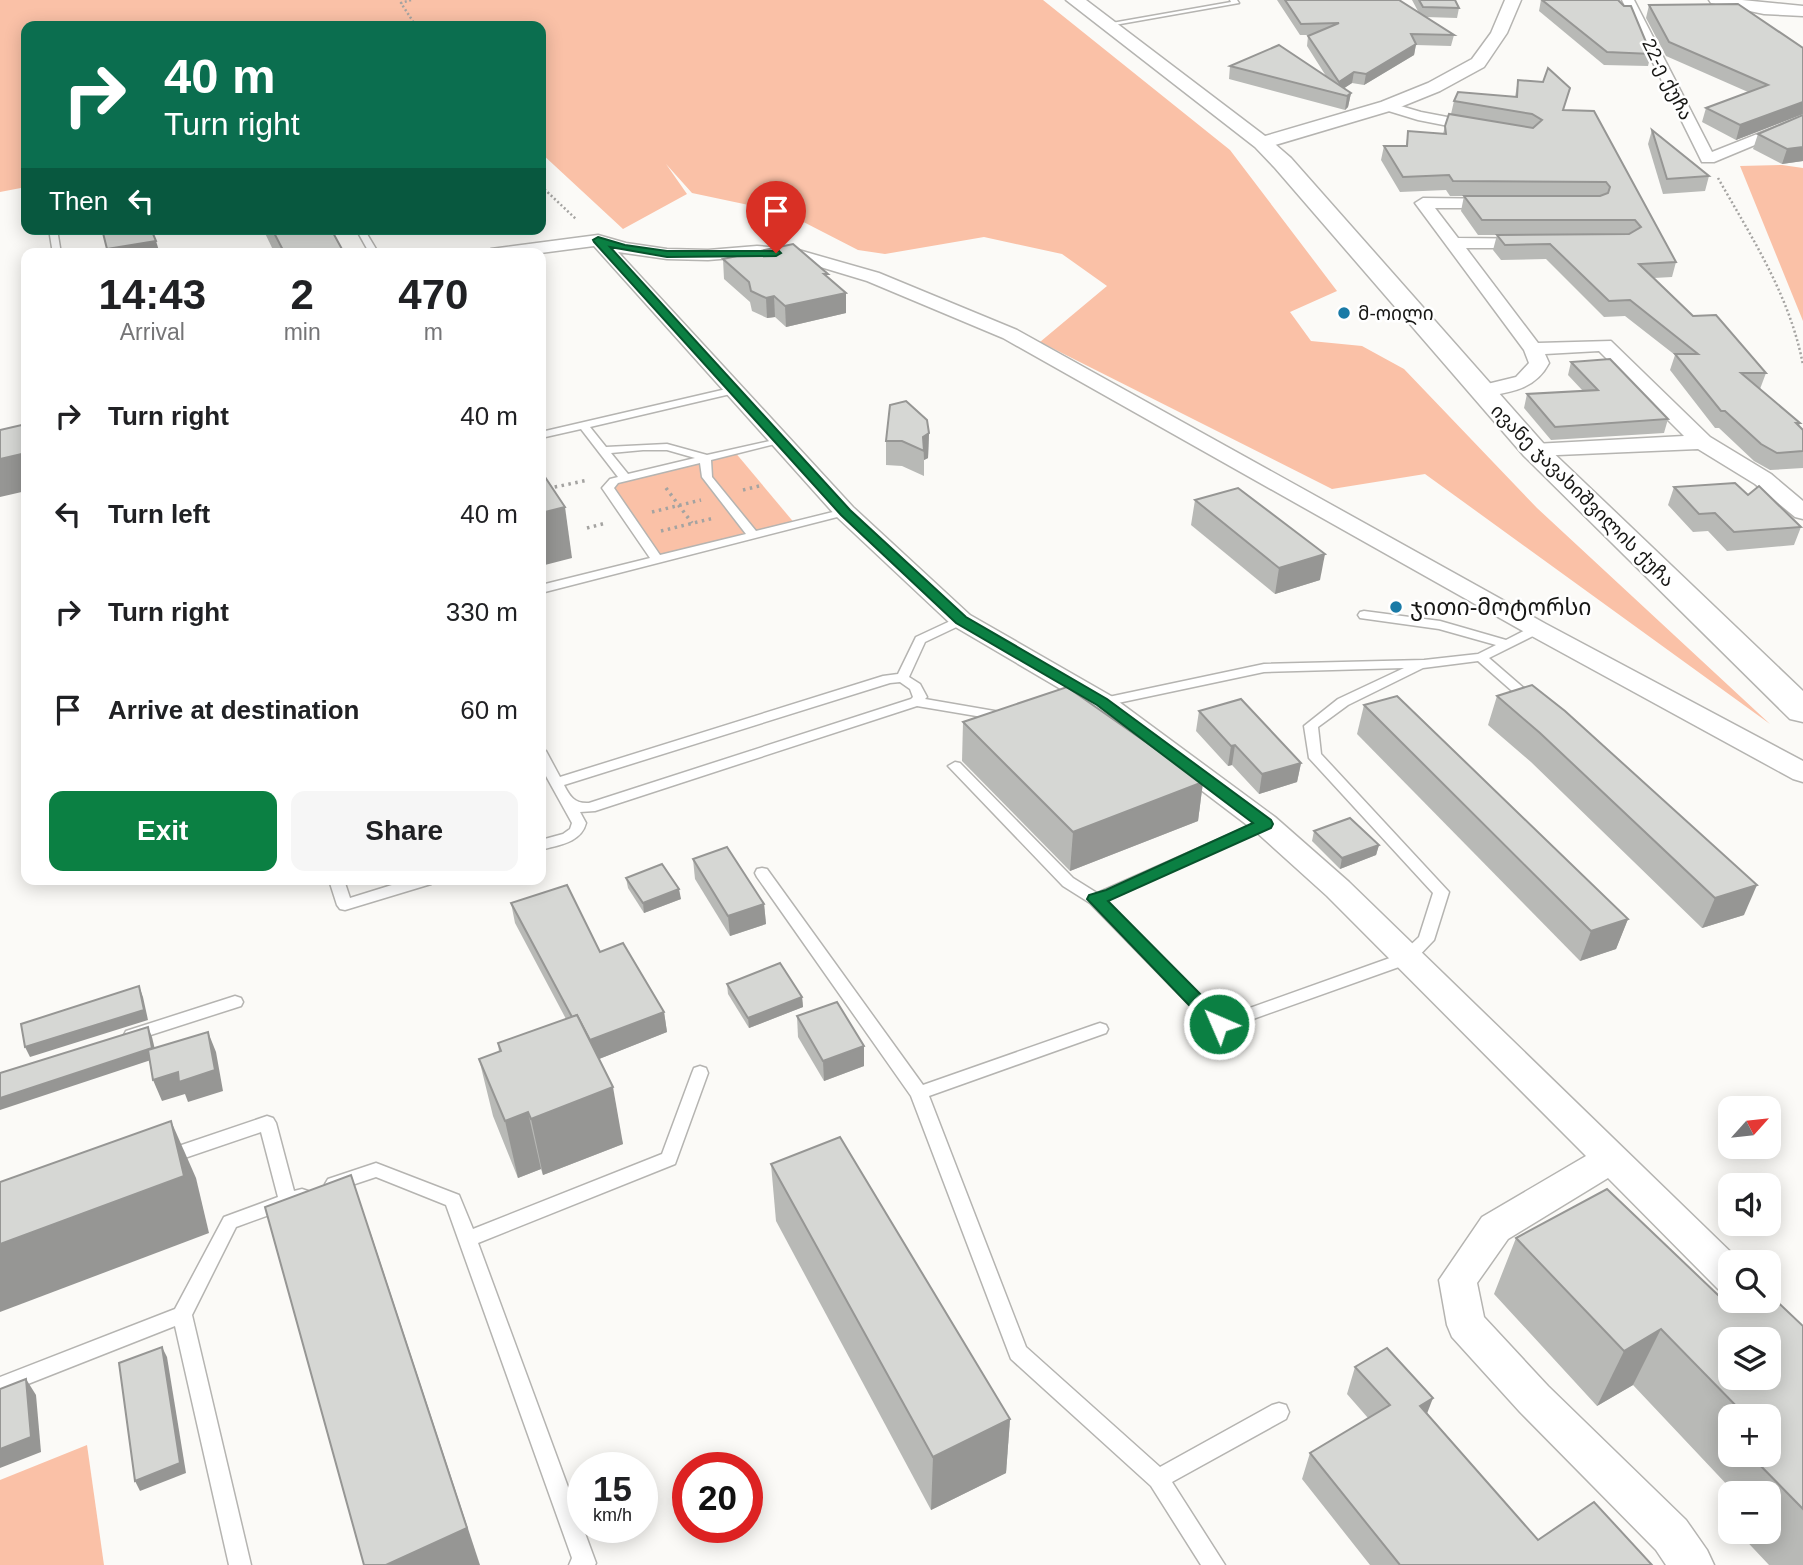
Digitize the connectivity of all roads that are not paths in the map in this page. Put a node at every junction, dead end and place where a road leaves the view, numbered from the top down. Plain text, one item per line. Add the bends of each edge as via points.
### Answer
1 (1075, 0) edge
2 (1233, 0) edge
3 (1513, 0) edge
4 (1628, 0) edge
5 (1717, 0) edge
6 (1803, 11) edge
7 (1108, 24) junction
8 (1387, 106) junction
9 (1803, 120) edge
10 (1504, 131) edge
11 (1262, 143) junction
12 (1516, 203) edge
13 (598, 240) junction
14 (1456, 243) junction
15 (1547, 243) edge
16 (537, 248) edge
17 (1533, 349) junction
18 (735, 390) junction
19 (1482, 391) junction
20 (583, 425) junction
21 (546, 434) edge
22 (779, 440) junction
23 (1702, 442) junction
24 (1534, 450) junction
25 (603, 451) junction
26 (705, 458) junction
27 (621, 474) junction
28 (845, 512) junction
29 (1803, 512) edge
30 (753, 535) junction
31 (657, 559) junction
32 (546, 588) edge
33 (1364, 615) dead end
34 (961, 620) junction
35 (1536, 629) junction
36 (1507, 644) junction
37 (1481, 657) junction
38 (1424, 664) junction
39 (902, 678) junction
40 (916, 702) junction
41 (1102, 702) junction
42 (1075, 706) edge
43 (1542, 710) edge
44 (1803, 711) edge
45 (1020, 715) edge
46 (546, 764) edge
47 (955, 765) dead end
48 (1803, 773) edge
49 (556, 783) junction
50 (568, 804) junction
51 (1265, 824) junction
52 (546, 844) edge
53 (762, 873) dead end
54 (338, 885) edge
55 (410, 885) edge
56 (1095, 899) junction
57 (1407, 958) junction
58 (235, 1002) dead end
59 (1100, 1029) dead end
60 (117, 1039) edge
61 (700, 1073) dead end
62 (919, 1093) junction
63 (1611, 1159) junction
64 (152, 1162) edge
65 (288, 1200) junction
66 (467, 1238) junction
67 (1718, 1264) edge
68 (182, 1315) junction
69 (0, 1386) edge
70 (1279, 1412) dead end
71 (1158, 1479) junction
72 (240, 1565) edge
73 (580, 1565) edge
74 (1214, 1565) edge
75 (1692, 1565) edge

1 - 7 main road, ივანე ჯავახიშვილის ქუჩა
2 - 7 lane via 1236,3
3 - 8 street via 1499,33 1478,63
4 - 9 street, 22-ე ქუჩა via 1708,159
5 - 6 street
7 - 11 main road, ივანე ჯავახიშვილის ქუჩა
8 - 10 street
8 - 11 street
11 - 19 main road, ივანე ჯავახიშვილის ქუჩა
12 - 14 street via 1423,203
13 - 16 street
13 - 18 street
13 - 35 street via 667,254 795,254 886,282 1010,334
14 - 15 street
14 - 17 street
17 - 19 street via 1539,363 1534,375 1521,383
17 - 23 street via 1604,345
18 - 20 lane
18 - 22 street
19 - 24 main road, ივანე ჯავახიშვილის ქუჩა
20 - 21 lane
20 - 25 lane
22 - 26 lane
22 - 28 street
23 - 24 street
23 - 29 street via 1763,480
24 - 44 main road, ივანე ჯავახიშვილის ქუჩა
25 - 26 lane via 665,444
25 - 27 lane
26 - 27 lane
26 - 30 lane via 707,477
27 - 31 lane via 608,488
28 - 30 lane
28 - 34 street
30 - 31 lane
31 - 32 lane
33 - 36 lane via 1440,625
34 - 39 lane via 920,640
34 - 41 street
35 - 36 lane
35 - 48 street
36 - 37 lane
37 - 38 lane
37 - 43 lane
38 - 41 lane via 1264,668
38 - 57 lane via 1343,702 1311,726 1314,755 1441,891 1426,940
39 - 40 lane via 917,688 920,697
39 - 49 lane
40 - 45 lane via 1006,717
40 - 50 lane via 590,808
41 - 42 lane
41 - 51 street
46 - 49 lane
47 - 56 lane via 1068,882
49 - 50 lane
50 - 52 lane via 579,823 577,831
51 - 56 lane
51 - 57 street
53 - 62 lane
54 - 55 lane via 345,905
56 - 57 lane via 1219,1024
57 - 63 street
58 - 60 lane
59 - 62 lane
61 - 66 lane via 669,1159
62 - 71 lane via 1018,1353
63 - 67 street
63 - 75 street via 1495,1228 1458,1280 1466,1325 1543,1409 1671,1535
64 - 65 lane via 267,1123
65 - 66 lane via 376,1170 453,1200
65 - 68 lane via 230,1222
66 - 73 lane via 585,1563
68 - 69 lane
68 - 72 lane
70 - 71 lane
71 - 74 lane

